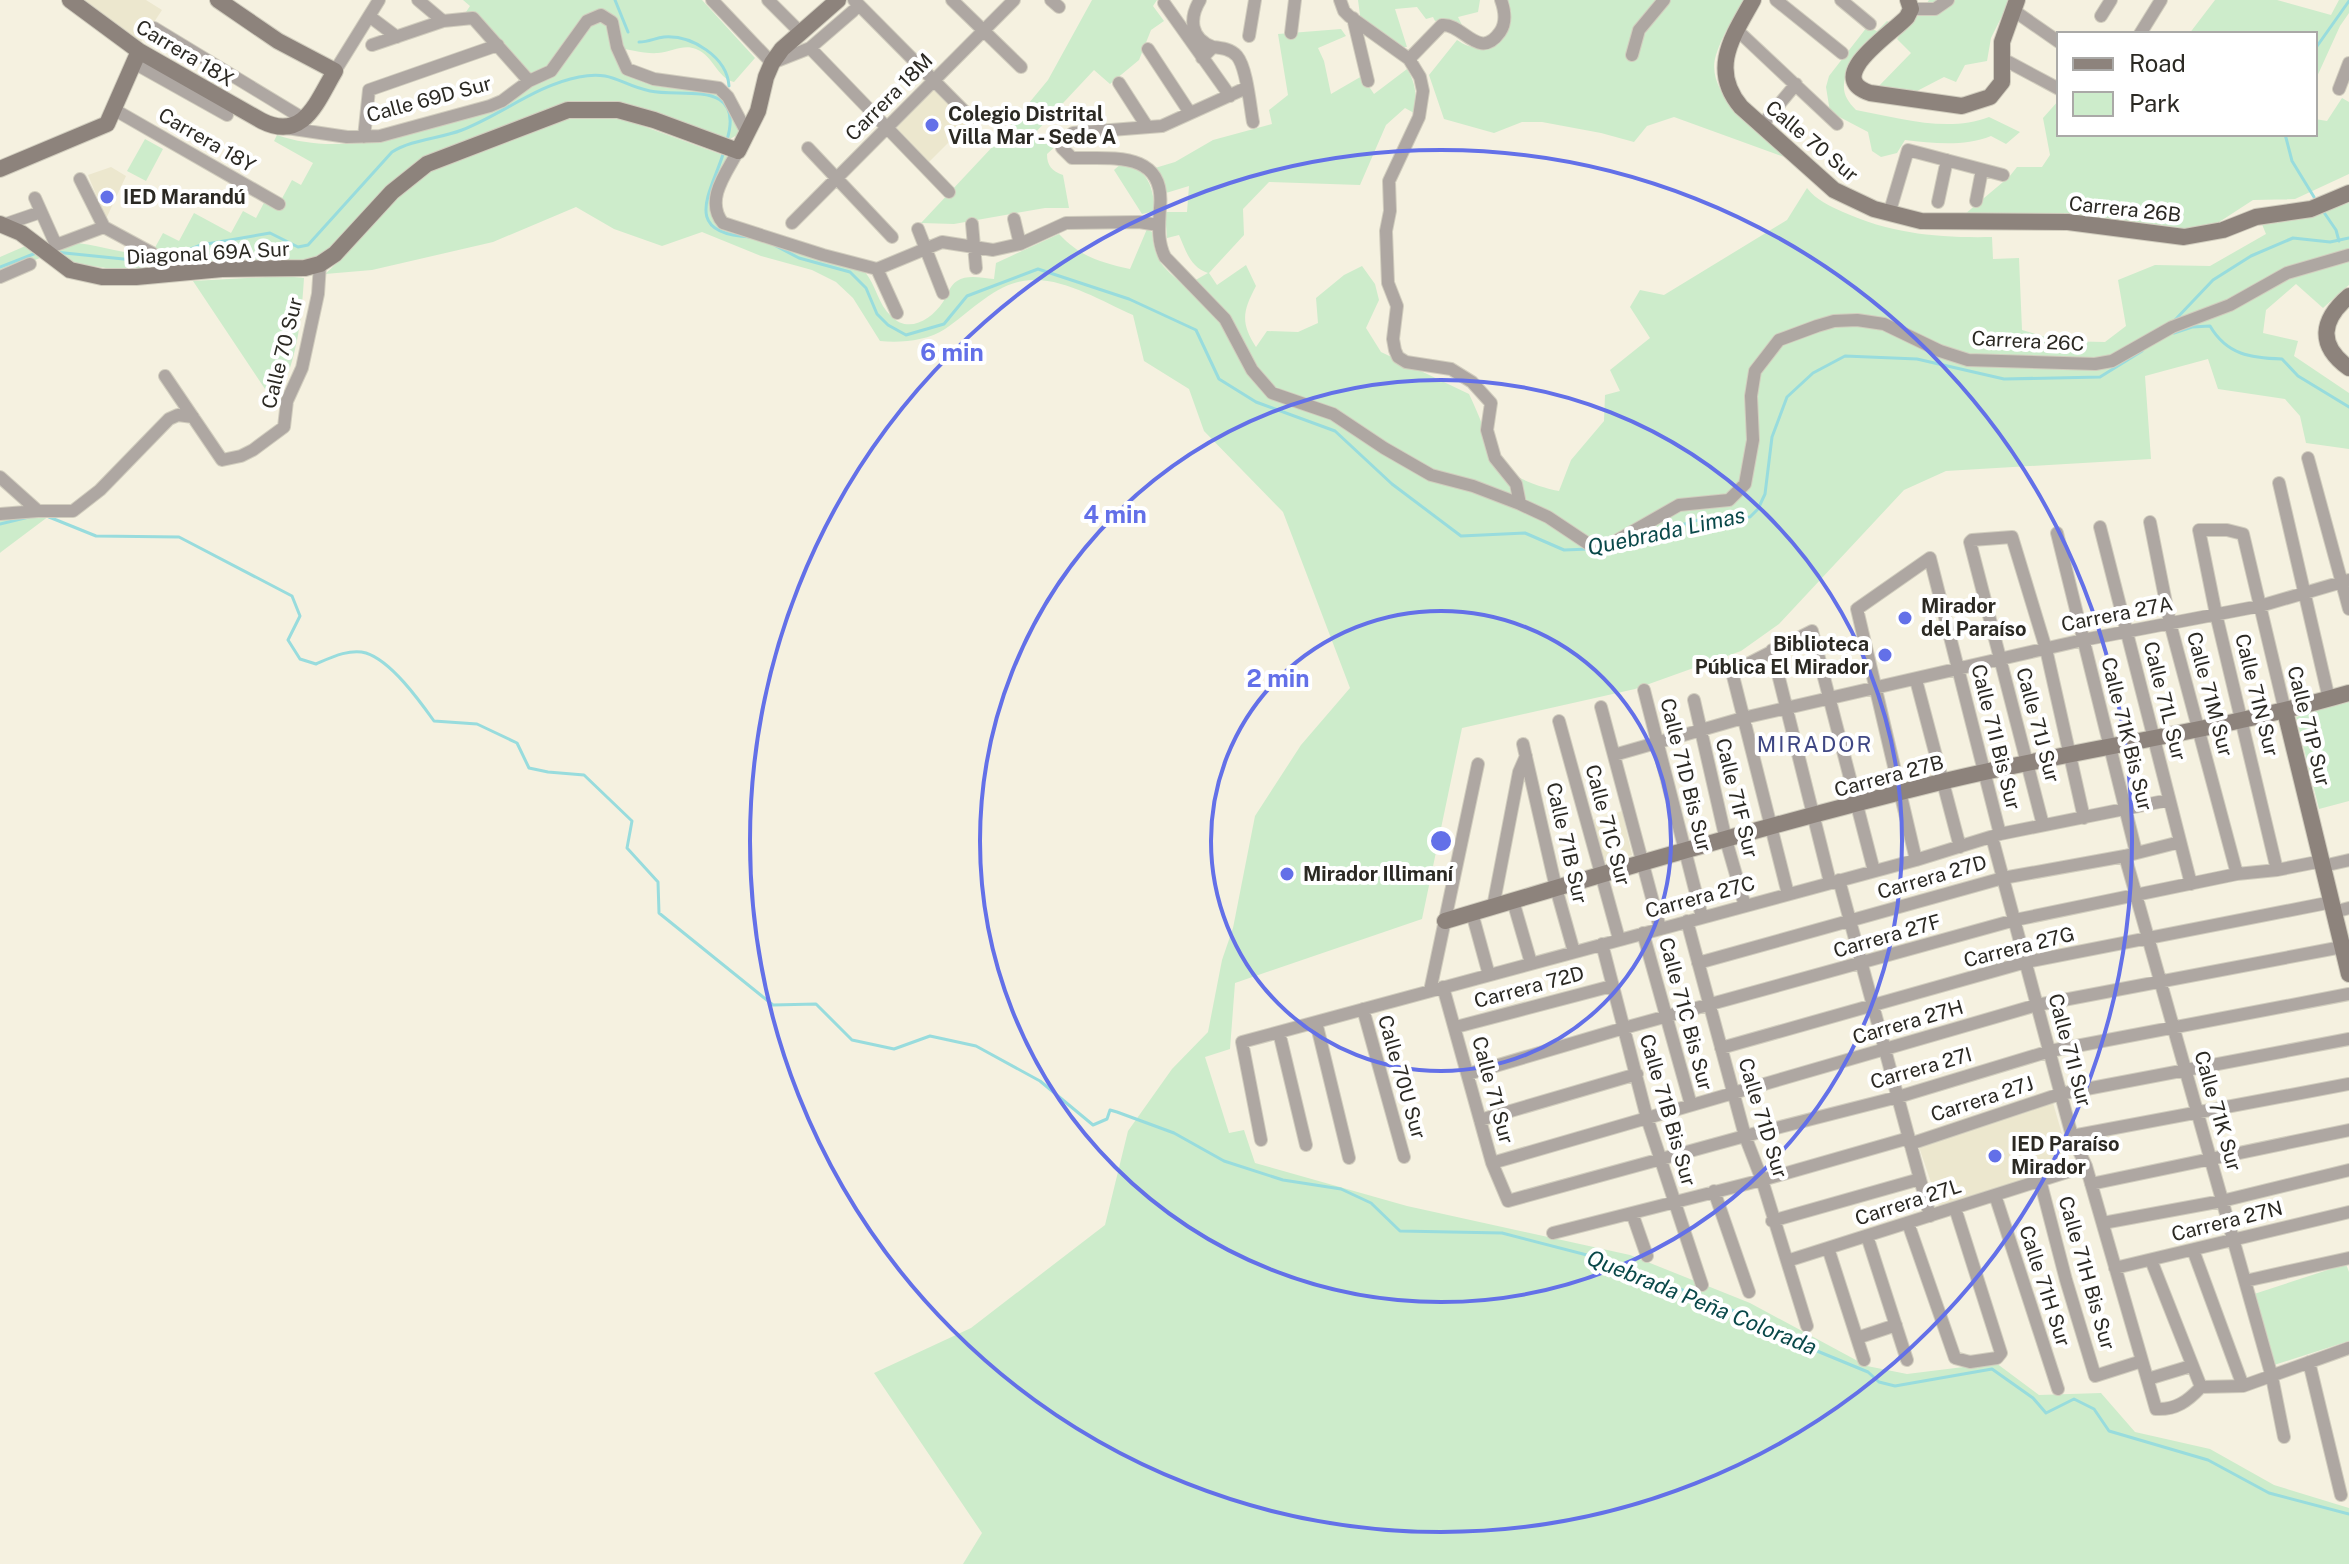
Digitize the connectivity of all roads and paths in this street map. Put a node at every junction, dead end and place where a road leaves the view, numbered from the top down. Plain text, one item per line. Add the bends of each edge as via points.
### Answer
1 (70, 0) edge
2 (218, 0) edge
3 (379, 0) edge
4 (418, 0) edge
5 (712, 0) edge
6 (768, 0) edge
7 (952, 0) edge
8 (1014, 0) edge
9 (1200, 0) edge
10 (1255, 0) edge
11 (1295, 0) edge
12 (1340, 0) edge
13 (1664, 0) edge
14 (1753, 0) edge
15 (1776, 0) edge
16 (1841, 0) edge
17 (1948, 0) edge
18 (2111, 0) edge
19 (2161, 0) edge
20 (834, 1) edge
21 (1502, 2) edge
22 (1164, 3) dead end
23 (1910, 5) edge
24 (2015, 5) edge
25 (853, 6) edge
26 (369, 16) junction
27 (2101, 16) dead end
28 (1353, 18) junction
29 (443, 21) junction
30 (1870, 24) dead end
31 (154, 28) dead end
32 (1737, 30) junction
33 (800, 32) junction
34 (984, 32) junction
35 (2141, 32) edge
36 (1291, 33) dead end
37 (1249, 36) dead end
38 (397, 37) junction
39 (2057, 40) edge
40 (372, 45) dead end
41 (498, 45) junction
42 (1213, 47) junction
43 (810, 48) junction
44 (1148, 49) dead end
45 (1842, 53) dead end
46 (1632, 55) dead end
47 (136, 57) junction
48 (1202, 58) junction
49 (2001, 58) junction
50 (1409, 59) junction
51 (772, 63) junction
52 (2349, 63) edge
53 (1021, 67) dead end
54 (335, 71) junction
55 (529, 81) junction
56 (934, 81) junction
57 (1368, 81) dead end
58 (1119, 83) dead end
59 (1796, 84) junction
60 (1246, 88) junction
61 (2057, 88) edge
62 (2339, 89) dead end
63 (1230, 96) junction
64 (1190, 113) junction
65 (113, 115) junction
66 (227, 115) dead end
67 (971, 118) dead end
68 (304, 119) junction
69 (1253, 122) dead end
70 (1837, 124) dead end
71 (1146, 125) junction
72 (1762, 125) junction
73 (287, 128) junction
74 (887, 129) junction
75 (747, 133) junction
76 (364, 137) junction
77 (728, 148) junction
78 (808, 148) dead end
79 (1947, 160) junction
80 (0, 169) edge
81 (1982, 170) junction
82 (2003, 175) dead end
83 (836, 177) junction
84 (80, 179) dead end
85 (949, 192) dead end
86 (2349, 193) edge
87 (35, 198) dead end
88 (1976, 201) dead end
89 (1938, 202) dead end
90 (279, 204) dead end
91 (41, 212) junction
92 (1889, 214) junction
93 (1014, 219) dead end
94 (1985, 220) joint
95 (792, 223) dead end
96 (972, 224) dead end
97 (1, 225) edge
98 (1158, 225) junction
99 (104, 227) junction
100 (918, 229) dead end
101 (892, 237) dead end
102 (1020, 244) junction
103 (974, 246) junction
104 (925, 249) junction
105 (152, 253) dead end
106 (2349, 255) edge
107 (30, 264) dead end
108 (320, 264) junction
109 (976, 268) dead end
110 (877, 269) junction
111 (0, 277) edge
112 (943, 293) dead end
113 (2349, 296) edge
114 (897, 313) dead end
115 (2349, 368) edge
116 (165, 376) dead end
117 (193, 417) junction
118 (2308, 458) dead end
119 (0, 477) edge
120 (2279, 483) dead end
121 (1520, 504) junction
122 (38, 511) junction
123 (0, 514) edge
124 (2150, 522) dead end
125 (2100, 527) dead end
126 (2199, 530) joint
127 (2057, 533) dead end
128 (2345, 581) edge
129 (2305, 593) junction
130 (2260, 606) junction
131 (2349, 609) edge
132 (2216, 614) junction
133 (2170, 623) junction
134 (2127, 633) junction
135 (2083, 640) junction
136 (2046, 649) junction
137 (1772, 650) junction
138 (2000, 659) junction
139 (1959, 669) junction
140 (1916, 680) junction
141 (1874, 687) junction
142 (1644, 690) dead end
143 (2349, 693) edge
144 (1829, 698) junction
145 (2329, 699) junction
146 (1694, 700) dead end
147 (1601, 707) dead end
148 (1786, 708) junction
149 (2285, 711) junction
150 (1743, 718) junction
151 (2243, 719) junction
152 (1559, 721) dead end
153 (2199, 729) junction
154 (1700, 731) junction
155 (2154, 738) junction
156 (1658, 743) junction
157 (2111, 747) junction
158 (1614, 755) junction
159 (2071, 755) junction
160 (1478, 764) dead end
161 (2027, 764) junction
162 (1985, 773) junction
163 (1943, 782) junction
164 (1900, 793) junction
165 (2169, 800) junction
166 (1856, 805) junction
167 (2126, 809) junction
168 (1813, 817) junction
169 (2084, 818) junction
170 (2043, 825) junction
171 (1771, 828) junction
172 (1996, 836) junction
173 (1726, 840) junction
174 (2180, 842) junction
175 (1960, 847) junction
176 (1684, 851) junction
177 (2130, 854) junction
178 (1916, 860) junction
179 (2349, 860) edge
180 (1642, 863) junction
181 (2322, 864) junction
182 (2277, 870) junction
183 (1874, 871) junction
184 (1601, 874) junction
185 (2237, 874) junction
186 (2003, 878) junction
187 (1835, 881) junction
188 (2191, 884) junction
189 (1556, 888) junction
190 (1788, 894) junction
191 (2137, 896) junction
192 (1513, 901) junction
193 (1745, 906) junction
194 (1493, 907) junction
195 (2338, 907) edge
196 (1472, 913) junction
197 (1702, 917) junction
198 (2015, 920) junction
199 (1445, 921) junction
200 (1687, 921) junction
201 (1851, 921) junction
202 (1660, 928) junction
203 (1643, 933) junction
204 (1619, 939) junction
205 (2149, 939) junction
206 (1602, 944) junction
207 (2345, 951) edge
208 (1574, 952) junction
209 (2026, 962) junction
210 (1531, 963) junction
211 (1698, 963) junction
212 (1863, 964) junction
213 (2349, 974) edge
214 (1489, 975) junction
215 (2161, 982) junction
216 (1612, 986) junction
217 (1436, 989) junction
218 (2349, 994) edge
219 (1711, 1005) junction
220 (2037, 1005) junction
221 (1874, 1007) junction
222 (1363, 1009) junction
223 (1667, 1017) junction
224 (1316, 1022) junction
225 (2173, 1026) junction
226 (1456, 1027) junction
227 (1624, 1028) junction
228 (1279, 1032) junction
229 (2349, 1039) edge
230 (1721, 1048) junction
231 (1885, 1050) junction
232 (2050, 1051) junction
233 (2185, 1069) junction
234 (1468, 1074) junction
235 (1637, 1074) junction
236 (2349, 1084) edge
237 (1733, 1094) junction
238 (2060, 1094) junction
239 (1898, 1097) junction
240 (1691, 1105) junction
241 (2198, 1114) junction
242 (1647, 1118) junction
243 (1480, 1120) junction
244 (2349, 1130) edge
245 (1745, 1136) junction
246 (2072, 1136) junction
247 (1261, 1140) dead end
248 (1910, 1141) junction
249 (1306, 1145) dead end
250 (1404, 1157) dead end
251 (1349, 1158) dead end
252 (2211, 1159) junction
253 (1660, 1160) junction
254 (1492, 1163) junction
255 (2086, 1166) junction
256 (2349, 1170) edge
257 (1920, 1179) junction
258 (1762, 1180) junction
259 (2040, 1180) junction
260 (2091, 1184) junction
261 (1714, 1191) junction
262 (1995, 1195) junction
263 (1508, 1201) joint
264 (2222, 1201) junction
265 (1673, 1202) junction
266 (1955, 1208) junction
267 (2349, 1212) edge
268 (1632, 1213) junction
269 (1930, 1216) junction
270 (1772, 1221) junction
271 (1908, 1223) junction
272 (2103, 1223) junction
273 (1553, 1233) dead end
274 (1867, 1236) junction
275 (2233, 1239) junction
276 (1828, 1248) junction
277 (2193, 1250) junction
278 (1647, 1256) dead end
279 (2349, 1258) edge
280 (2151, 1260) junction
281 (1787, 1261) junction
282 (2115, 1268) junction
283 (2245, 1281) junction
284 (1702, 1285) dead end
285 (1749, 1292) dead end
286 (1896, 1325) junction
287 (1807, 1326) dead end
288 (1857, 1338) junction
289 (2349, 1348) edge
290 (1864, 1360) dead end
291 (1907, 1360) dead end
292 (2142, 1361) junction
293 (2309, 1362) junction
294 (2191, 1366) junction
295 (2272, 1377) junction
296 (2148, 1379) junction
297 (2243, 1386) junction
298 (2201, 1387) junction
299 (2058, 1389) dead end
300 (2284, 1437) dead end
301 (2341, 1495) dead end

1 - 47 street, Carrera 18X
2 - 54 street
3 - 26 street
4 - 29 street
5 - 51 street
6 - 33 street
7 - 34 street
8 - 34 street, Carrera 18M
9 - 42 street via 1194,30
10 - 37 street
11 - 36 street
12 - 28 street
13 - 46 street via 1639,30
14 - 32 street
15 - 45 street
16 - 30 street
17 - 23 street via 1935,9
18 - 27 street
19 - 35 street
20 - 33 street
21 - 50 street via 1503,26 1492,39 1472,42 1455,26 1442,25
22 - 48 street
23 - 49 street via 1905,20 1861,58 1854,73 1857,86 1870,93 1972,105 1990,97 2002,82
24 - 39 street
24 - 49 street via 2003,34
25 - 43 street
25 - 56 street
26 - 38 street
26 - 54 street
28 - 50 street
28 - 57 street
29 - 38 street
29 - 41 street via 473,18
31 - 68 street
32 - 59 street
32 - 72 street, Calle 70 Sur via 1729,45 1726,78 1734,99
33 - 51 street
34 - 53 street
34 - 56 street, Carrera 18M
38 - 40 street
41 - 55 street
41 - 76 street via 369,90
42 - 48 street
42 - 60 street via 1236,55
43 - 51 street
43 - 74 street
44 - 64 street
47 - 65 street
47 - 66 street, Carrera 18X
47 - 73 street, Carrera 18X via 272,126
48 - 63 street
49 - 61 street
50 - 121 street via 1424,98 1389,181 1386,231 1388,283 1397,306 1395,350 1406,362 1451,369 1491,403 1487,430 1495,458 1516,484
51 - 75 street
52 - 62 street
54 - 68 street
55 - 75 street, Calle 69D Sur via 551,71 591,18 601,15 612,22 627,69 654,79 719,88
55 - 76 street, Calle 69D Sur via 490,106
56 - 67 street
56 - 74 street, Carrera 18M
58 - 71 street
59 - 70 street
59 - 72 street
60 - 63 street
60 - 69 street
63 - 64 street
64 - 71 street via 1162,126
65 - 80 street via 85,134
65 - 90 street, Carrera 18Y
68 - 73 street
71 - 98 street via 1076,132 1067,136 1062,148 1072,158 1115,156 1150,172 1159,191
72 - 92 street, Calle 70 Sur via 1834,190
73 - 76 street, Calle 69D Sur
74 - 83 street, Carrera 18M
74 - 85 street
75 - 77 street
77 - 108 street via 629,113 568,110 427,164
77 - 110 street via 715,198 720,219
78 - 83 street
79 - 81 street
79 - 89 street
79 - 92 street via 1908,150
81 - 82 street
81 - 88 street
83 - 95 street, Carrera 18M
83 - 101 street
84 - 99 street
86 - 94 street, Carrera 26B via 2311,209 2256,217 2184,237 2091,224
87 - 91 street
91 - 97 street
91 - 99 street via 56,245
92 - 94 street, Calle 70 Sur via 1935,223
93 - 102 street
96 - 103 street
97 - 108 street, Diagonal 69A Sur via 17,230 78,273 128,277
98 - 102 street via 1066,223
98 - 121 street, Carrera 26C via 1165,257 1225,319 1259,381 1272,393 1333,414 1431,475
99 - 105 street
100 - 104 street
102 - 103 street via 993,250
103 - 104 street via 942,242
103 - 109 street
104 - 110 street
104 - 112 street
106 - 121 street, Carrera 26C via 2287,273 2112,361 2095,364 1968,360 1884,324 1834,321 1779,340 1755,371 1753,440 1745,484 1729,500 1679,505 1609,545 1597,546
107 - 111 street
108 - 117 street, Calle 70 Sur via 302,368 287,401 284,427 253,450 222,460
110 - 114 street
113 - 115 street via 2333,311 2326,331 2331,350
116 - 117 street
117 - 122 street via 169,419 73,511
118 - 128 street
119 - 122 street
120 - 129 street
122 - 123 street
124 - 133 street, Calle 71M Sur
125 - 134 street, Calle 71L Sur
126 - 130 street, Calle 71P Sur via 2243,534
126 - 132 street, Calle 71N Sur
127 - 135 street, Calle 71K Bis Sur
128 - 129 street, Carrera 27A
128 - 131 street
129 - 130 street, Carrera 27A
129 - 145 street
130 - 132 street, Carrera 27A
130 - 149 street, Calle 71P Sur
132 - 133 street, Carrera 27A
132 - 151 street, Calle 71N Sur
133 - 134 street, Carrera 27A
133 - 153 street, Calle 71M Sur
134 - 135 street, Carrera 27A
134 - 155 street, Calle 71L Sur
135 - 136 street, Carrera 27A
135 - 157 street, Calle 71K Bis Sur
136 - 138 street, Carrera 27A
136 - 138 street, Calle 71J Sur via 2012,537 1970,542
136 - 159 street
137 - 144 street via 1812,631
137 - 148 street
137 - 150 street via 1732,672
138 - 139 street, Carrera 27A
138 - 161 street, Calle 71J Sur
139 - 140 street, Carrera 27A
139 - 141 street, Calle 71I Bis Sur via 1930,558 1857,609
139 - 162 street, Calle 71I Bis Sur
140 - 141 street, Carrera 27A
140 - 163 street
141 - 144 street, Carrera 27A
141 - 164 street
142 - 156 street, Calle 71D Bis Sur
143 - 145 street, Carrera 27B
144 - 148 street, Carrera 27A
144 - 166 street
145 - 149 street, Carrera 27B
146 - 154 street, Calle 71F Sur
147 - 158 street
148 - 150 street, Carrera 27A
148 - 168 street
149 - 151 street, Carrera 27B
149 - 181 street, Calle 71P Sur
150 - 154 street, Carrera 27A
150 - 171 street
151 - 153 street, Carrera 27B
151 - 182 street, Calle 71N Sur
152 - 184 street, Calle 71C Sur
153 - 155 street, Carrera 27B
153 - 185 street, Calle 71M Sur
154 - 156 street, Carrera 27A
154 - 173 street, Calle 71F Sur
155 - 157 street, Carrera 27B
155 - 165 street, Calle 71L Sur
156 - 158 street, Carrera 27A
156 - 176 street, Calle 71D Bis Sur
157 - 159 street, Carrera 27B
157 - 167 street, Calle 71K Bis Sur
158 - 180 street
159 - 161 street, Carrera 27B
159 - 169 street
160 - 199 street
161 - 162 street, Carrera 27B
161 - 170 street, Calle 71J Sur
162 - 163 street, Carrera 27B
162 - 172 street, Calle 71I Bis Sur
163 - 164 street, Carrera 27B
163 - 175 street
164 - 166 street, Carrera 27B
164 - 178 street
165 - 167 street, Carrera 27C
165 - 174 street, Calle 71L Sur
166 - 168 street, Carrera 27B
166 - 183 street
167 - 169 street, Carrera 27C
167 - 177 street, Calle 71K Bis Sur
168 - 171 street, Carrera 27B
168 - 187 street
169 - 170 street, Carrera 27C
170 - 172 street, Carrera 27C
171 - 173 street, Carrera 27B
171 - 190 street
172 - 175 street, Carrera 27C
172 - 186 street, Calle 71I Sur
173 - 176 street, Carrera 27B
173 - 193 street, Calle 71F Sur
174 - 177 street, Carrera 27D
174 - 188 street, Calle 71L Sur
175 - 178 street, Carrera 27C
176 - 180 street, Carrera 27B
176 - 197 street, Calle 71D Bis Sur
177 - 186 street, Carrera 27D
177 - 191 street, Calle 71K Sur
178 - 183 street, Carrera 27C
179 - 181 street, Carrera 27F
180 - 184 street, Carrera 27B
180 - 202 street
181 - 182 street, Carrera 27F
181 - 195 street, Calle 71P Sur
182 - 185 street, Carrera 27F
183 - 187 street, Carrera 27C
184 - 189 street, Carrera 27B
184 - 204 street, Calle 71C Sur
185 - 188 street, Carrera 27F
186 - 198 street, Calle 71I Sur
186 - 201 street, Carrera 27D
187 - 190 street, Carrera 27C
187 - 201 street
188 - 191 street, Carrera 27F
189 - 192 street, Carrera 27B
189 - 194 street, Calle 71B Sur via 1525,750
189 - 208 street, Calle 71B Sur
190 - 193 street, Carrera 27C
191 - 198 street, Carrera 27F
191 - 205 street, Calle 71K Sur
192 - 194 street, Carrera 27B
192 - 210 street
193 - 197 street, Carrera 27C
194 - 196 street, Carrera 27B
195 - 205 street, Carrera 27G
195 - 207 street, Calle 71P Sur
196 - 199 street, Carrera 27B
196 - 214 street
197 - 200 street, Carrera 27C
198 - 209 street, Calle 71I Sur
198 - 212 street, Carrera 27F
199 - 217 street
200 - 202 street, Carrera 27C
200 - 211 street, Calle 71D Sur
201 - 211 street, Carrera 27D
201 - 212 street
202 - 203 street, Carrera 27C
203 - 204 street, Carrera 27C
203 - 223 street, Calle 71C Bis Sur
204 - 206 street, Carrera 27C
205 - 209 street, Carrera 27G
205 - 215 street, Calle 71K Sur
206 - 208 street, Carrera 27C
206 - 216 street, Calle 71B Bis Sur
207 - 213 street, Calle 71P Sur
207 - 215 street, Carrera 27H
208 - 210 street, Carrera 27C
209 - 220 street, Calle 71I Sur
209 - 221 street, Carrera 27G
210 - 214 street, Carrera 27C
211 - 219 street, Calle 71D Sur
212 - 219 street, Carrera 27F
212 - 221 street
214 - 217 street, Carrera 27C
215 - 220 street, Carrera 27H
215 - 225 street, Calle 71K Sur
216 - 226 street, Carrera 72D
216 - 227 street, Calle 71B Bis Sur
217 - 222 street, Carrera 27C
217 - 226 street, Calle 71 Sur
218 - 225 street, Carrera 27I
219 - 223 street, Carrera 27F
219 - 230 street, Calle 71D Sur
220 - 231 street, Carrera 27H
220 - 232 street, Calle 71I Sur
221 - 230 street, Carrera 27G
221 - 231 street
222 - 224 street, Carrera 27C
222 - 250 street, Calle 70U Sur
223 - 227 street, Carrera 27F
223 - 240 street, Calle 71C Bis Sur
224 - 228 street, Carrera 27C
224 - 251 street
225 - 232 street, Carrera 27I
225 - 233 street, Calle 71K Sur
226 - 234 street, Calle 71 Sur
227 - 234 street, Carrera 27F
227 - 235 street, Calle 71B Bis Sur
228 - 247 street, Carrera 27C via 1242,1042
228 - 249 street
229 - 233 street, Carrera 27J
230 - 237 street, Calle 71D Sur
231 - 237 street, Carrera 27H
231 - 239 street
232 - 238 street, Calle 71I Sur
232 - 239 street, Carrera 27I
233 - 238 street, Carrera 27J
233 - 241 street, Calle 71K Sur
234 - 243 street, Calle 71 Sur
235 - 242 street, Calle 71B Bis Sur
235 - 243 street
236 - 241 street
237 - 240 street, Carrera 27H
237 - 245 street, Calle 71D Sur
238 - 246 street, Calle 71I Sur
238 - 248 street, Carrera 27J
239 - 245 street, Carrera 27I
239 - 248 street
240 - 242 street, Carrera 27H
241 - 246 street
241 - 252 street, Calle 71K Sur
242 - 253 street, Calle 71B Bis Sur
242 - 254 street, Carrera 27H
243 - 254 street, Calle 71 Sur
244 - 252 street
245 - 253 street, Carrera 27I
245 - 258 street, Calle 71D Sur
246 - 255 street, Calle 71I Sur
248 - 257 street
248 - 258 street, Carrera 27J
252 - 260 street
252 - 264 street, Calle 71K Sur
253 - 263 street, Carrera 27I
253 - 265 street, Calle 71B Bis Sur
254 - 263 street, Calle 71 Sur
255 - 259 street, Carrera 27L
255 - 260 street, Calle 71I Sur
256 - 264 street
257 - 269 street
257 - 270 street
258 - 261 street, Carrera 27J
258 - 270 street, Calle 71D Sur
259 - 262 street, Carrera 27L
259 - 292 street, Calle 71H Bis Sur via 2095,1376
260 - 272 street, Calle 71I Sur
261 - 265 street, Carrera 27J
261 - 285 street
262 - 266 street, Carrera 27L
262 - 299 street, Calle 71H Sur
264 - 272 street
264 - 275 street, Calle 71K Sur
265 - 268 street, Carrera 27J
265 - 284 street, Calle 71B Bis Sur
266 - 269 street, Carrera 27L
266 - 271 street via 2001,1353 1997,1358 1955,1358
267 - 275 street, Carrera 27N
268 - 273 street, Carrera 27J
268 - 278 street
269 - 271 street, Carrera 27L
270 - 281 street, Calle 71D Sur
271 - 274 street, Carrera 27L
272 - 282 street, Calle 71I Sur
274 - 276 street, Carrera 27L
274 - 286 street
275 - 277 street, Carrera 27N
275 - 283 street, Calle 71K Sur
276 - 281 street, Carrera 27L
276 - 288 street
277 - 280 street, Carrera 27N
277 - 297 street
279 - 283 street
280 - 282 street, Carrera 27N
280 - 294 street
281 - 287 street, Calle 71D Sur
282 - 292 street, Calle 71I Sur
283 - 295 street, Calle 71K Sur
286 - 288 street
286 - 291 street
288 - 290 street
289 - 293 street
292 - 296 street, Calle 71I Sur
293 - 295 street
293 - 301 street
294 - 296 street
294 - 298 street
295 - 297 street
295 - 300 street, Calle 71K Sur
296 - 298 street, Calle 71I Sur via 2156,1409 2184,1404
297 - 298 street

